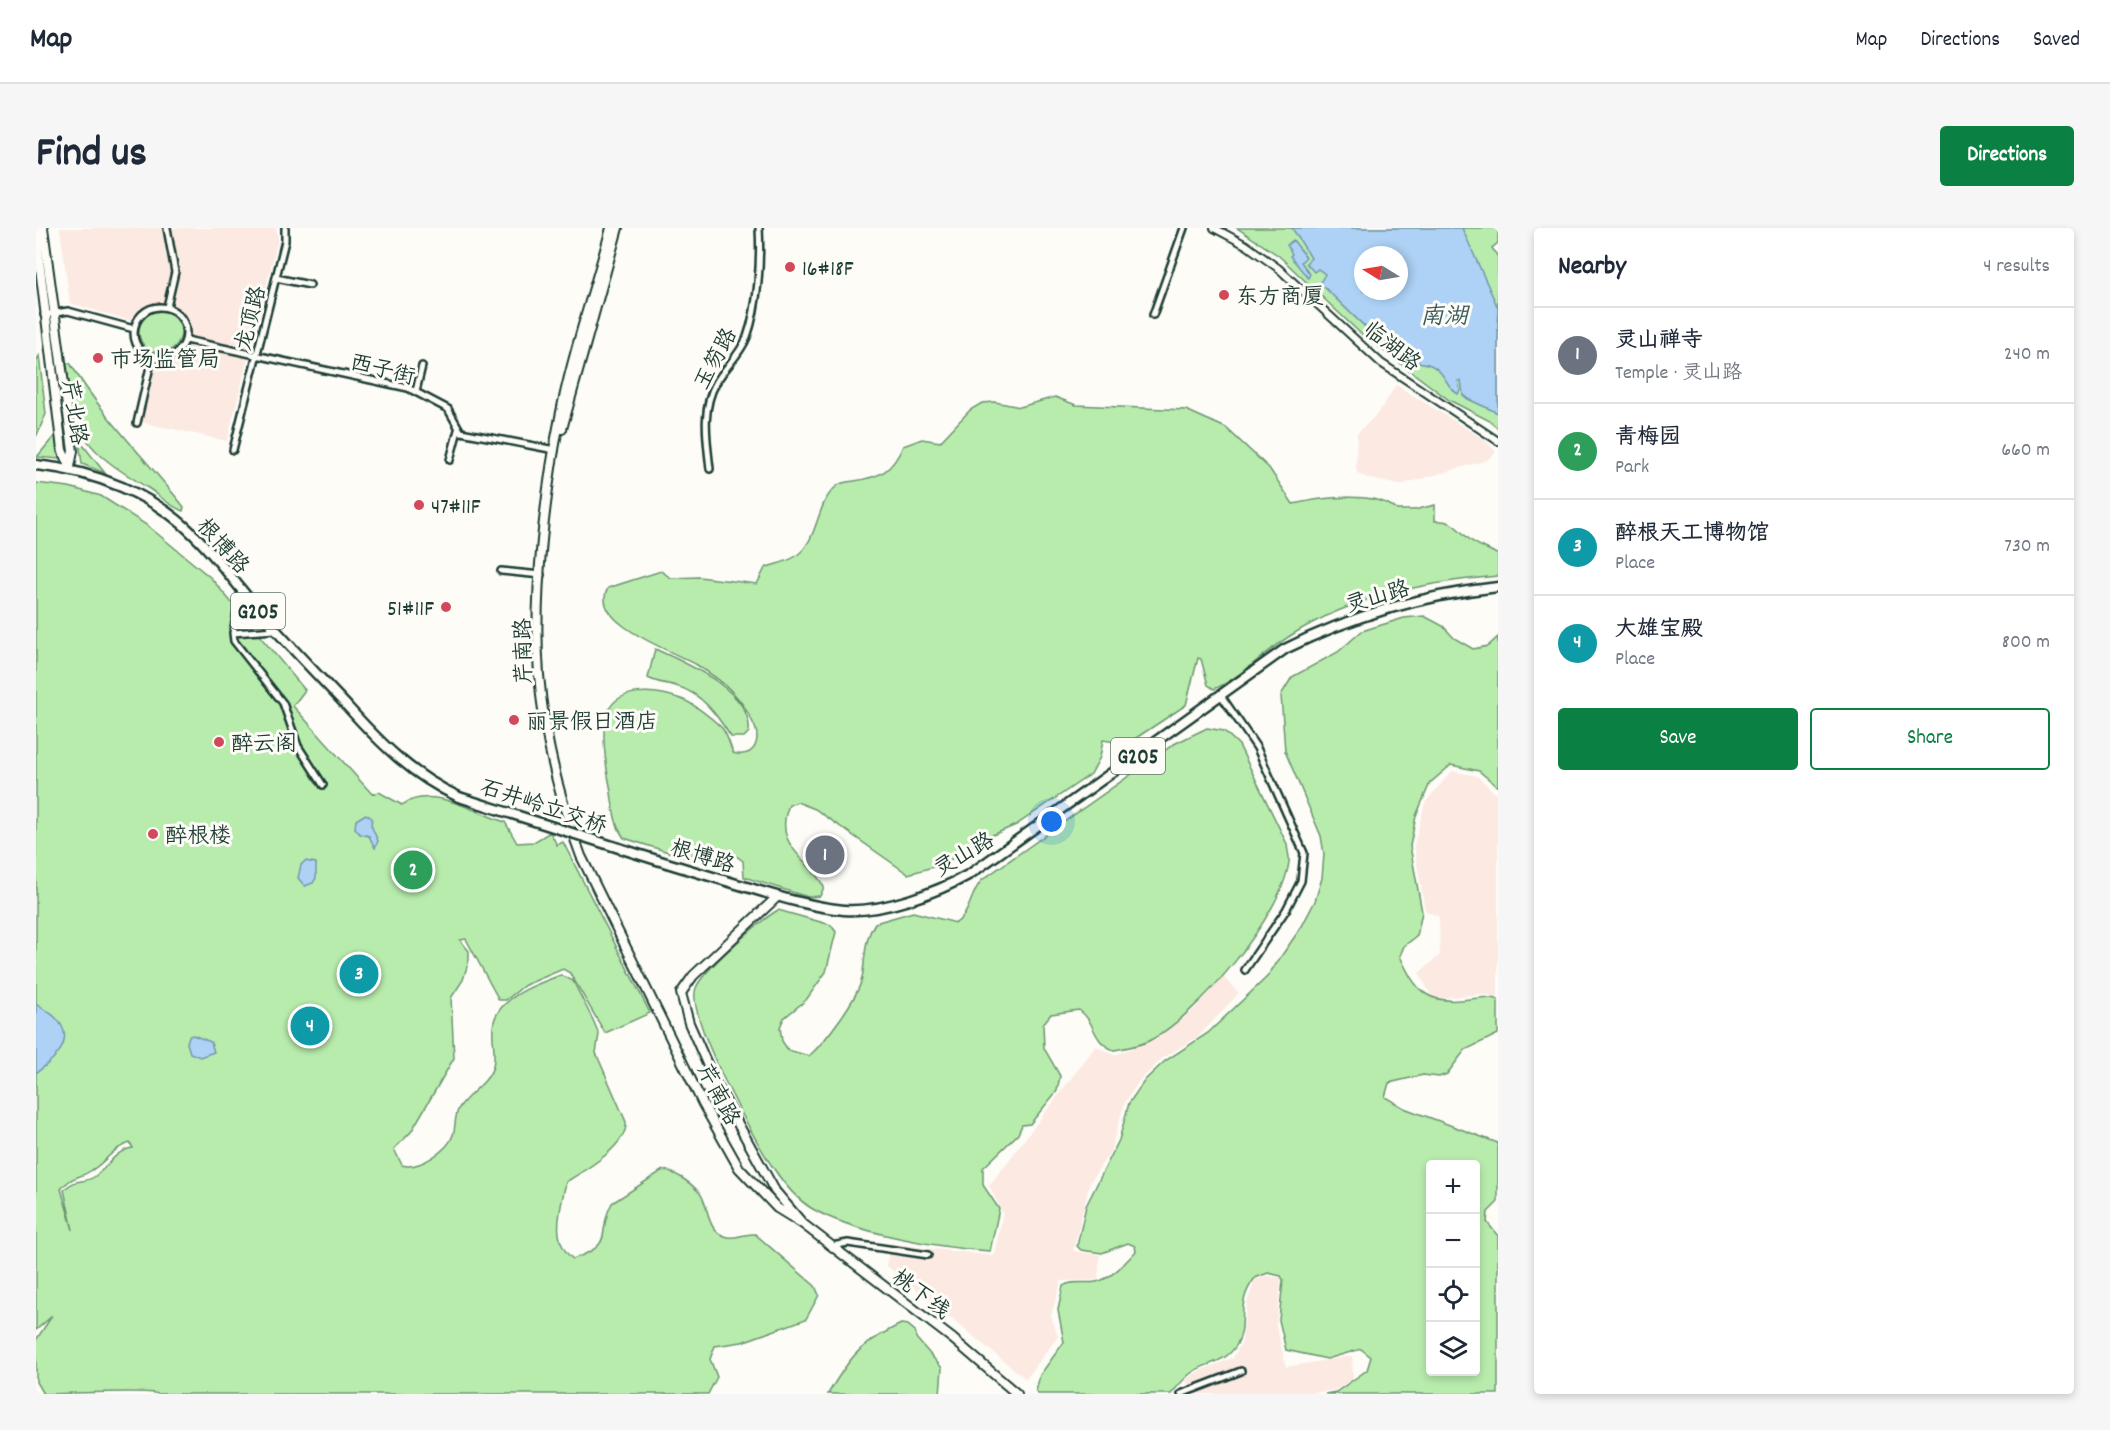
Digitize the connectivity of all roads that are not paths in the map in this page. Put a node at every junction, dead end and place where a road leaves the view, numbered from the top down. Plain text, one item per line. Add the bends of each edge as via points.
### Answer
1 (38, 228) edge
2 (43, 228) edge
3 (167, 228) edge
4 (285, 228) edge
5 (611, 228) edge
6 (618, 228) edge
7 (759, 228) edge
8 (1184, 228) edge
9 (1214, 228) edge
10 (276, 278) junction
11 (310, 285) dead end
12 (167, 307) junction
13 (56, 312) junction
14 (44, 315) junction
15 (1153, 315) dead end
16 (134, 329) junction
17 (186, 339) junction
18 (256, 357) junction
19 (152, 358) junction
20 (422, 366) dead end
21 (416, 391) junction
22 (137, 423) dead end
23 (458, 430) junction
24 (1498, 441) edge
25 (233, 450) dead end
26 (555, 450) junction
27 (450, 460) dead end
28 (36, 465) edge
29 (70, 468) junction
30 (710, 469) dead end
31 (501, 572) dead end
32 (541, 574) junction
33 (1498, 587) edge
34 (241, 590) junction
35 (275, 630) junction
36 (234, 633) junction
37 (1220, 694) junction
38 (322, 785) dead end
39 (459, 797) joint
40 (618, 848) joint
41 (778, 896) junction
42 (1245, 969) dead end
43 (803, 1224) junction
44 (831, 1246) junction
45 (928, 1256) dead end
46 (1241, 1371) dead end
47 (1017, 1394) edge
48 (1181, 1394) edge

1 - 14 main road, 芹北路
2 - 13 main road, 芹北路
3 - 12 street via 175,272
4 - 10 street, 龙顶路
5 - 26 main road, 芹南路 via 561,411
6 - 26 main road
7 - 30 street, 玉笏路 via 758,277 747,337 716,384 708,406
8 - 15 street
9 - 24 street, 临湖路 via 1278,268 1381,363
10 - 11 street
10 - 18 street, 龙顶路
12 - 16 street via 158,306 142,313
12 - 17 street via 175,310 185,323
13 - 14 street
13 - 16 street via 68,311
13 - 29 main road, 芹北路 via 73,451
14 - 29 main road, 芹北路 via 62,450
16 - 19 street via 136,344
17 - 18 street, 西子街
17 - 19 street via 177,354 160,360
18 - 21 street, 西子街
18 - 25 street, 龙顶路
19 - 22 street
20 - 21 street
21 - 23 street, 西子街 via 448,409
23 - 26 street
23 - 27 street
26 - 32 main road, 芹南路
28 - 29 highway, 根博路 / G205
29 - 34 highway, 根博路 / G205 via 139,495 173,516 195,535
31 - 32 street
32 - 43 main road, 芹南路 via 538,645 543,709 567,819 581,856 703,1104 739,1168 777,1208
33 - 37 highway, 灵山路 / G205 via 1435,597 1328,627 1285,649
34 - 35 highway, 根博路 / G205
34 - 36 street
35 - 36 street
35 - 39 highway, 根博路 / G205 via 400,761
36 - 38 street via 234,640 283,704 298,746
37 - 41 highway, 灵山路 / G205 via 1042,825 956,882 910,899 855,910
37 - 42 street via 1257,748 1304,853 1301,881
39 - 40 highway, 石井岭立交桥 / G205, bridge
40 - 41 highway, 根博路 / G205
41 - 43 main road via 693,976 681,993 693,1033 750,1149 775,1191
43 - 44 main road, 桃下线
44 - 45 street via 848,1243
44 - 47 main road, 桃下线
46 - 48 street

